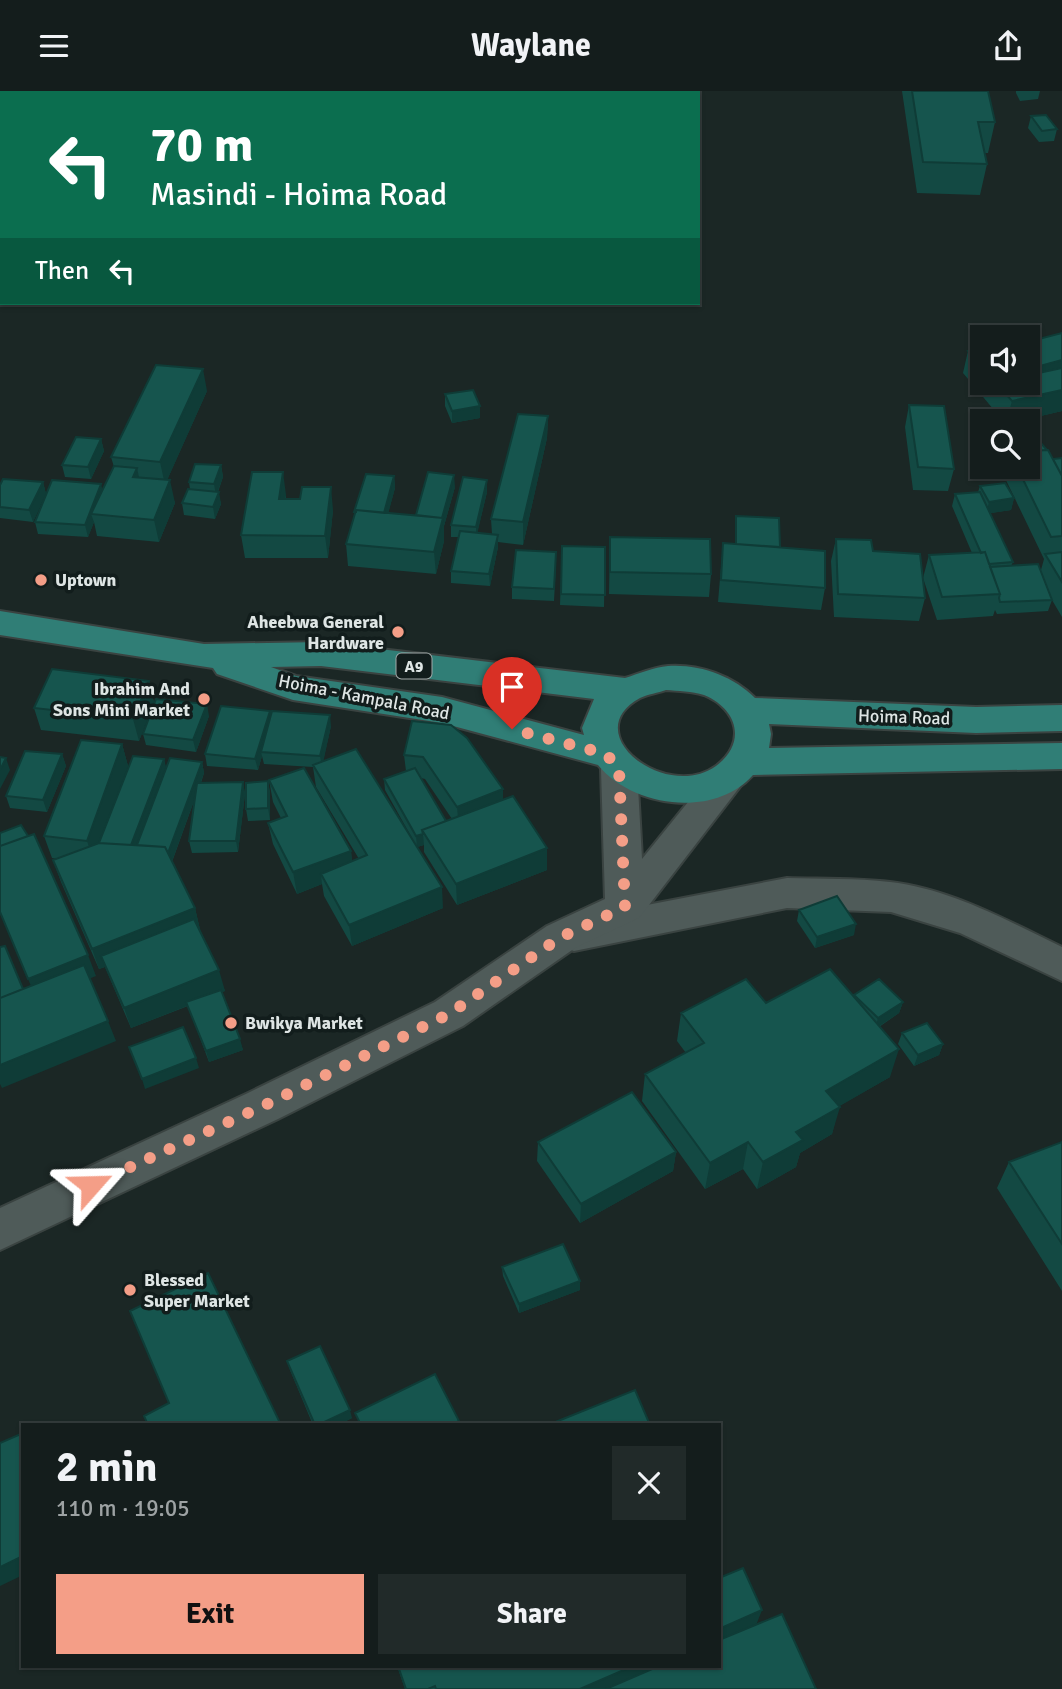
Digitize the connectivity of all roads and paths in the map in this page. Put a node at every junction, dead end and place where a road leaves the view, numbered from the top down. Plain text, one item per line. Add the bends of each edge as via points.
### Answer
1 (0, 623) edge
2 (204, 656) junction
3 (624, 690) junction
4 (746, 710) junction
5 (1062, 718) edge
6 (1062, 756) edge
7 (613, 761) junction
8 (738, 768) junction
9 (625, 907) junction
10 (561, 937) junction
11 (1062, 965) edge
12 (0, 1230) edge

1 - 2 main road, Hoima - Kampala Road / A9
2 - 3 main road, Hoima - Kampala Road / A9 via 321,654
2 - 7 main road, Hoima - Kampala Road / A9 via 293,688 442,710
3 - 4 main road, A9 via 644,681 690,679 732,696
3 - 7 main road via 601,719 600,737
4 - 5 main road, Hoima Road via 976,720
4 - 8 main road via 753,727 753,745
6 - 8 main road
7 - 8 main road, A9 via 638,781 687,790 710,785
7 - 9 main road
8 - 9 main road
9 - 10 main road
10 - 11 main road via 787,893 891,897 974,922
10 - 12 main road via 449,1014

